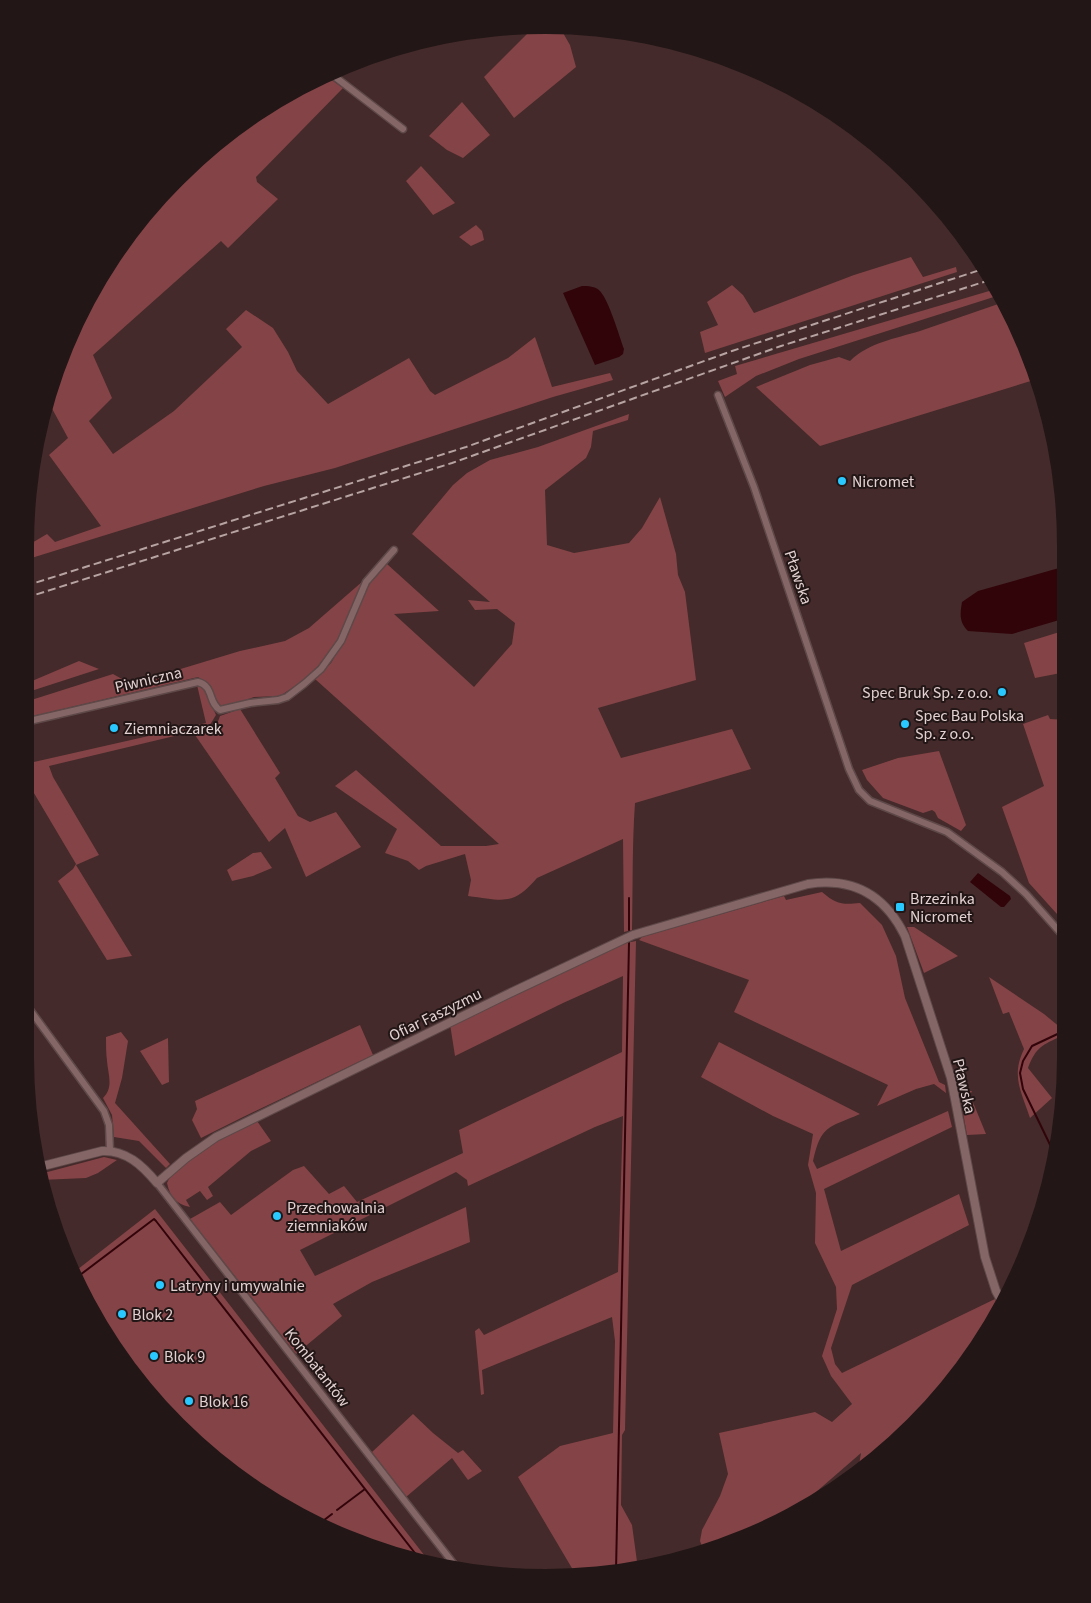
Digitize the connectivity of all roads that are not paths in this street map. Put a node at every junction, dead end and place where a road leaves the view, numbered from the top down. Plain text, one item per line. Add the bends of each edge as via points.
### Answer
1 (337, 79) edge
2 (403, 128) dead end
3 (718, 395) dead end
4 (394, 550) dead end
5 (34, 720) edge
6 (868, 892) joint
7 (1057, 928) edge
8 (34, 1015) edge
9 (110, 1150) junction
10 (46, 1165) edge
11 (157, 1183) junction
12 (998, 1295) edge
13 (451, 1560) edge

1 - 2 street
3 - 7 street, Pławska via 754,487 849,769 859,790 870,801 947,832 1002,872
4 - 5 street, Piwniczna via 366,582 332,656 287,697 220,710 216,708 208,688 198,682
6 - 11 street, Ofiar Faszyzmu via 841,882 808,884 633,935 216,1137
6 - 12 street, Pławska via 888,909 899,924 910,950 951,1078 985,1257
8 - 9 street via 104,1111 110,1133
9 - 10 street
9 - 11 street via 126,1155 144,1167
11 - 13 street, Kombatantów

